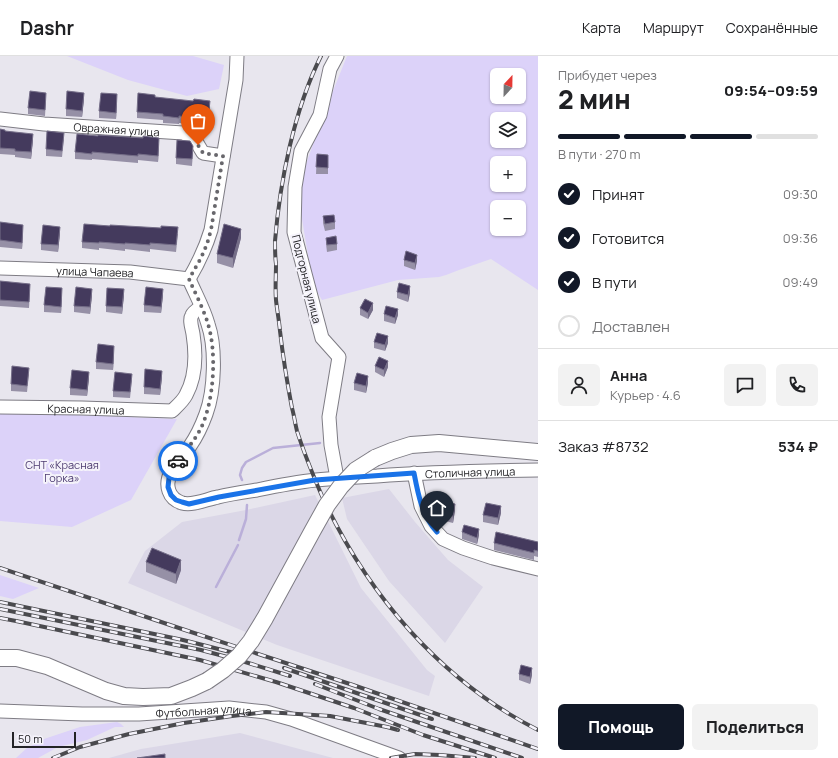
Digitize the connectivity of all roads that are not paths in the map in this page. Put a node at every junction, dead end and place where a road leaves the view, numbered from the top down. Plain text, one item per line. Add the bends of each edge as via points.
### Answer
1 (237, 56) edge
2 (337, 56) edge
3 (0, 119) edge
4 (223, 156) junction
5 (0, 268) edge
6 (189, 279) junction
7 (201, 307) junction
8 (0, 407) edge
9 (538, 452) edge
10 (538, 470) edge
11 (414, 473) junction
12 (337, 478) junction
13 (538, 569) edge
14 (0, 658) edge
15 (0, 711) edge
16 (399, 758) edge

1 - 4 street via 236,80
2 - 12 street, Подгорная улица via 330,69 320,115 301,150 295,187 294,232 322,338 339,357 329,417 330,445
3 - 4 street, Овражная улица via 183,133 194,138 203,153
4 - 6 street via 211,230 201,258
5 - 6 street, улица Чапаева via 130,272
6 - 7 street
7 - 8 street, Красная улица via 192,315 191,321 195,349 191,384 186,396 172,411
7 - 12 street, Столичная улица via 213,343 211,392 201,428 169,478 168,487 171,495 176,500 189,504 277,486
9 - 14 main road, bridge via 439,443 412,445 375,458 356,470 336,492 251,641 224,670 192,688 170,696 124,696 47,666 17,658
10 - 11 street, Столичная улица
11 - 12 street, Столичная улица
11 - 13 street via 421,506 431,526 443,539 493,558
15 - 16 street, Футбольная улица via 139,714 229,708 266,712

